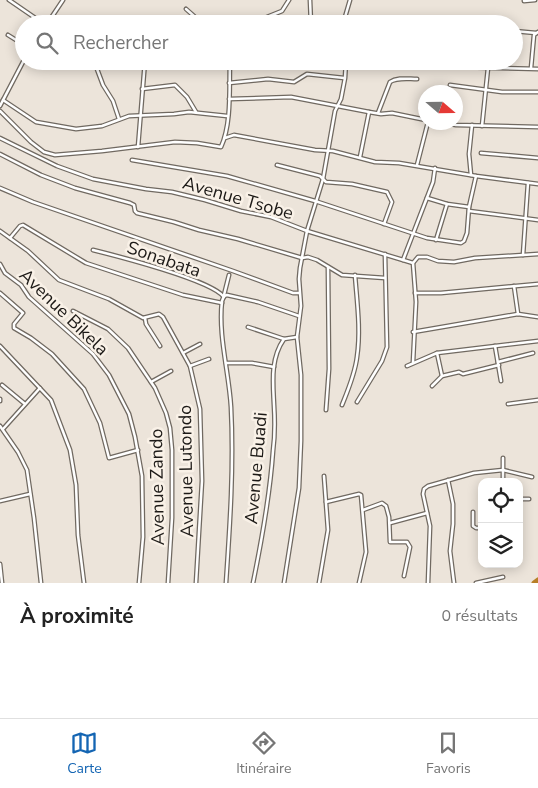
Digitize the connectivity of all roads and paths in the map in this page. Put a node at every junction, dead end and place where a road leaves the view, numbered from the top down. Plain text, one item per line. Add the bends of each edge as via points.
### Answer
1 (9, 0) edge
2 (63, 0) edge
3 (289, 0) edge
4 (310, 0) edge
5 (350, 0) edge
6 (534, 0) edge
7 (524, 1) edge
8 (186, 8) dead end
9 (32, 15) edge
10 (53, 15) edge
11 (193, 15) edge
12 (272, 15) edge
13 (311, 15) edge
14 (346, 15) edge
15 (523, 31) edge
16 (537, 32) edge
17 (8, 35) dead end
18 (15, 39) edge
19 (523, 68) edge
20 (531, 68) junction
21 (538, 69) edge
22 (19, 70) edge
23 (97, 70) edge
24 (144, 70) edge
25 (230, 70) edge
26 (345, 70) edge
27 (490, 70) edge
28 (345, 78) junction
29 (417, 79) dead end
30 (229, 83) junction
31 (463, 87) edge
32 (142, 89) junction
33 (486, 90) junction
34 (538, 92) edge
35 (229, 99) junction
36 (3, 100) junction
37 (0, 106) edge
38 (338, 106) junction
39 (0, 111) edge
40 (196, 112) junction
41 (369, 112) junction
42 (378, 113) junction
43 (140, 115) junction
44 (227, 116) junction
45 (119, 119) junction
46 (418, 119) edge
47 (463, 125) edge
48 (472, 126) junction
49 (482, 126) junction
50 (538, 127) edge
51 (425, 130) edge
52 (226, 131) junction
53 (232, 135) junction
54 (0, 138) edge
55 (224, 139) junction
56 (138, 147) junction
57 (327, 152) junction
58 (481, 153) dead end
59 (0, 154) edge
60 (360, 157) junction
61 (538, 158) edge
62 (132, 160) dead end
63 (277, 165) dead end
64 (417, 165) junction
65 (435, 168) junction
66 (471, 175) junction
67 (476, 176) junction
68 (323, 179) junction
69 (538, 180) edge
70 (528, 183) junction
71 (537, 184) edge
72 (0, 188) edge
73 (427, 198) junction
74 (316, 201) junction
75 (448, 204) junction
76 (469, 209) junction
77 (525, 220) junction
78 (538, 220) edge
79 (384, 224) junction
80 (0, 231) edge
81 (308, 231) junction
82 (414, 232) junction
83 (10, 238) junction
84 (436, 240) junction
85 (93, 250) dead end
86 (386, 254) junction
87 (538, 254) edge
88 (523, 255) junction
89 (302, 258) junction
90 (403, 260) junction
91 (413, 263) junction
92 (0, 264) edge
93 (328, 267) junction
94 (228, 275) dead end
95 (355, 275) junction
96 (385, 278) junction
97 (538, 284) edge
98 (514, 286) junction
99 (0, 293) edge
100 (299, 293) junction
101 (415, 293) junction
102 (223, 299) junction
103 (73, 311) dead end
104 (518, 314) junction
105 (300, 316) junction
106 (538, 317) edge
107 (145, 318) junction
108 (248, 327) dead end
109 (413, 332) junction
110 (297, 337) junction
111 (284, 339) junction
112 (538, 342) edge
113 (200, 344) dead end
114 (0, 346) edge
115 (160, 346) dead end
116 (495, 346) junction
117 (183, 353) junction
118 (437, 353) junction
119 (533, 353) dead end
120 (208, 358) dead end
121 (413, 362) junction
122 (226, 363) junction
123 (498, 363) junction
124 (190, 366) junction
125 (274, 366) junction
126 (407, 366) dead end
127 (171, 371) dead end
128 (442, 376) junction
129 (501, 381) dead end
130 (151, 382) junction
131 (2, 385) dead end
132 (432, 386) dead end
133 (40, 388) junction
134 (538, 400) edge
135 (357, 402) dead end
136 (25, 404) junction
137 (508, 404) dead end
138 (342, 405) dead end
139 (326, 410) dead end
140 (0, 426) edge
141 (3, 429) junction
142 (138, 450) junction
143 (503, 458) dead end
144 (503, 470) junction
145 (324, 476) dead end
146 (532, 477) dead end
147 (503, 478) edge
148 (448, 480) junction
149 (30, 494) junction
150 (523, 499) edge
151 (529, 499) dead end
152 (0, 501) edge
153 (326, 502) junction
154 (363, 510) junction
155 (474, 512) dead end
156 (427, 513) junction
157 (390, 523) junction
158 (478, 528) edge
159 (0, 564) edge
160 (404, 576) dead end
161 (504, 577) dead end
162 (2, 583) edge
163 (41, 583) edge
164 (84, 583) edge
165 (139, 583) edge
166 (168, 583) edge
167 (196, 583) edge
168 (226, 583) edge
169 (253, 583) edge
170 (284, 583) edge
171 (319, 583) edge
172 (359, 583) edge
173 (428, 583) edge
174 (454, 583) edge
175 (476, 583) edge

1 - 9 street
2 - 10 street
3 - 12 street via 282,11
4 - 13 street
5 - 14 street
6 - 7 street
8 - 11 street
15 - 16 street
16 - 20 street
17 - 18 street
19 - 20 street
20 - 21 street
22 - 36 street
23 - 45 street
24 - 32 street
25 - 30 street
26 - 28 street
27 - 33 street
28 - 30 street via 310,74 294,82
28 - 38 street
29 - 42 street via 390,82
30 - 35 street
31 - 33 street
32 - 40 street via 175,85
32 - 43 street
33 - 34 street
33 - 49 street
35 - 38 street via 291,96
35 - 44 street
36 - 37 street
36 - 45 street via 32,120 55,126 79,129 102,126
38 - 41 street
38 - 57 street
39 - 56 street via 26,138 48,154
40 - 43 street
40 - 44 street
41 - 42 street
41 - 60 street
42 - 46 street
43 - 45 street
43 - 56 street
44 - 52 street
47 - 48 street
48 - 49 street
48 - 66 street
49 - 50 street
51 - 64 street
52 - 53 street
52 - 55 street
53 - 55 street
53 - 57 street
54 - 81 street, Avenue Tsobe via 54,164 102,181 184,194 271,217
55 - 56 street via 221,147 176,142
57 - 60 street
57 - 68 street
58 - 61 street
59 - 89 street via 75,188 133,204 137,213
60 - 64 street via 375,162
62 - 74 street via 227,176
63 - 68 street
64 - 65 street
65 - 66 street
65 - 73 street
66 - 67 street
67 - 70 street
67 - 76 street
68 - 74 street
68 - 79 street via 387,192 392,202
69 - 71 street
70 - 71 street
70 - 77 street
72 - 100 street
73 - 75 street
73 - 82 street
74 - 79 street
74 - 81 street
75 - 76 street
75 - 84 street
76 - 77 street
76 - 84 street via 464,241
77 - 78 street
77 - 88 street
79 - 82 street
80 - 83 street, Avenue Lutondo
81 - 86 street, Avenue Tsobe
81 - 89 street
82 - 84 street
82 - 90 street
83 - 102 street via 23,225 86,263 183,295
83 - 107 street, Avenue Lutondo via 59,280 109,299
85 - 102 street, Sonabata via 171,273 220,294
86 - 90 street, Avenue Tsobe
86 - 96 street
87 - 88 street
88 - 91 street via 454,262 423,256
89 - 93 street via 308,257
89 - 100 street
90 - 91 street, Avenue Tsobe
91 - 101 street
92 - 142 street, Avenue Bikela via 5,273 79,340 107,371 129,414
93 - 95 street via 342,275
93 - 139 street
94 - 102 street
95 - 96 street
95 - 138 street via 357,358
96 - 135 street via 387,347
97 - 98 street
98 - 101 street
98 - 104 street
99 - 142 street via 23,313 14,328 52,354 84,389 100,424 109,458
100 - 105 street
101 - 109 street
102 - 105 street via 227,295
102 - 122 street
103 - 130 street, Avenue Zando via 108,329 128,348
104 - 106 street
104 - 109 street
105 - 110 street
107 - 115 street
107 - 117 street, Avenue Lutondo via 155,314 162,317
108 - 111 street
109 - 121 street
110 - 111 street
110 - 170 street via 302,375 302,441 299,488
111 - 125 street, Avenue Buadi
112 - 116 street
113 - 117 street
114 - 133 street
116 - 118 street
116 - 123 street
117 - 124 street, Avenue Lutondo
118 - 121 street
118 - 128 street
119 - 123 street
120 - 124 street
121 - 126 street
122 - 125 street
122 - 168 street via 233,453
123 - 128 street via 463,374
123 - 129 street
124 - 167 street, Avenue Lutondo via 200,410 202,481
125 - 169 street, Avenue Buadi via 273,453
127 - 130 street
128 - 132 street
130 - 166 street, Avenue Zando via 170,428 172,518
131 - 136 street
133 - 136 street
133 - 164 street via 53,403 74,466
134 - 137 street
136 - 141 street
140 - 141 street
141 - 149 street via 24,462
142 - 165 street, Avenue Bikela via 142,476 143,537
143 - 144 street
144 - 146 street
144 - 147 street
144 - 148 street
145 - 153 street
148 - 156 street via 424,489
148 - 174 street via 453,504 450,551
149 - 152 street
149 - 163 street
150 - 151 street
153 - 154 street via 358,494 361,495
153 - 171 street via 328,530
154 - 157 street via 383,504
154 - 172 street via 366,552
155 - 158 street via 473,526
156 - 157 street
156 - 173 street via 430,532
157 - 160 street via 390,542 407,542 410,547
159 - 162 street
161 - 175 street

